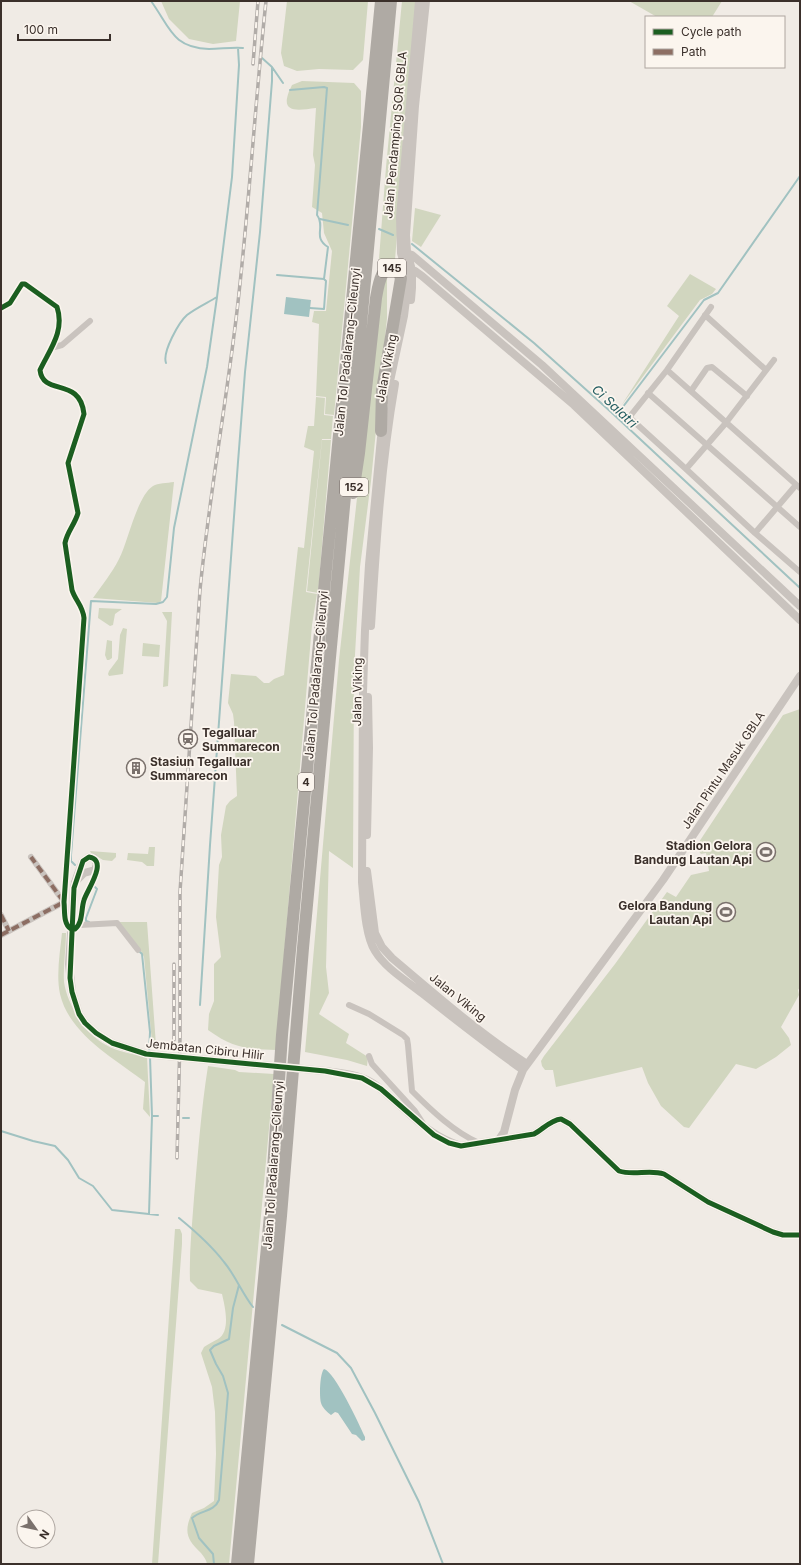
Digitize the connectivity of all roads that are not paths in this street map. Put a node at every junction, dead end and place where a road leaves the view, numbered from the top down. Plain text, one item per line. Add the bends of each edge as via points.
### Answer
1 (382, 1) edge
2 (391, 1) edge
3 (419, 1) edge
4 (426, 1) edge
5 (404, 253) junction
6 (409, 270) junction
7 (427, 281) junction
8 (412, 288) junction
9 (711, 307) dead end
10 (1, 308) edge
11 (705, 315) junction
12 (90, 322) dead end
13 (51, 348) junction
14 (774, 360) dead end
15 (667, 370) junction
16 (766, 370) junction
17 (691, 391) junction
18 (648, 393) junction
19 (747, 396) junction
20 (727, 422) junction
21 (362, 428) joint
22 (381, 431) junction
23 (707, 445) junction
24 (686, 469) junction
25 (798, 487) edge
26 (777, 507) junction
27 (800, 527) edge
28 (755, 533) junction
29 (328, 543) junction
30 (340, 544) junction
31 (800, 572) edge
32 (800, 606) edge
33 (800, 620) edge
34 (800, 676) edge
35 (31, 857) dead end
36 (82, 864) junction
37 (92, 875) junction
38 (74, 885) junction
39 (64, 902) junction
40 (1, 915) edge
41 (80, 925) junction
42 (9, 931) junction
43 (1, 935) edge
44 (138, 950) dead end
45 (349, 1005) dead end
46 (369, 1056) dead end
47 (525, 1067) junction
48 (425, 1128) junction
49 (500, 1138) junction
50 (481, 1143) junction
51 (800, 1235) edge
52 (237, 1564) edge
53 (248, 1564) edge

1 - 29 highway, Jalan Tol Padalarang–Cileunyi / 4
2 - 30 highway, Jalan Tol Padalarang–Cileunyi / 4
3 - 5 street, Jalan Pendamping SOR GBLA via 400,217
4 - 5 street, Jalan Pendamping SOR GBLA
5 - 6 street, Jalan Viking
5 - 32 street via 412,255 542,365
6 - 7 street
6 - 8 street, Jalan Viking
6 - 22 street, Jalan Viking via 405,309
7 - 8 street via 419,281
7 - 33 street via 574,405
8 - 47 street, Jalan Viking via 391,405 376,541 370,631 367,879 372,918 375,933 382,947 392,958
9 - 11 street
10 - 13 street via 10,303 22,284 54,304 60,320 57,339
11 - 15 street
11 - 16 street
12 - 13 street via 62,345
13 - 39 street via 40,370 42,378 52,385 74,392 80,399 84,414 68,463 78,513 65,543 72,590 84,611 84,618
14 - 16 street
15 - 17 street
15 - 18 street
16 - 19 street
17 - 19 street via 707,368 712,367
17 - 20 street
18 - 23 street
18 - 24 street via 630,418
19 - 20 street
20 - 23 street
20 - 25 street
21 - 22 highway, 145 via 376,298 382,273 392,268 398,271 400,278 382,390
21 - 30 highway, 152 via 354,488
22 - 47 street, Jalan Viking via 369,565 363,692 362,882 364,910 371,942 375,952 393,970 489,1045
23 - 24 street
23 - 26 street
24 - 28 street
25 - 26 street
26 - 27 street
26 - 28 street
28 - 31 street
29 - 30 highway
29 - 52 highway, Jalan Tol Padalarang–Cileunyi / 4
30 - 53 highway, Jalan Tol Padalarang–Cileunyi / 4
34 - 47 street, Jalan Pintu Masuk GBLA via 659,886
35 - 39 street
36 - 37 street
36 - 37 street via 84,859 89,857 96,860 97,865
36 - 38 street, Jembatan Cibiru Hilir
37 - 38 street via 84,874
37 - 41 street via 83,902
38 - 48 street, Jembatan Cibiru Hilir, bridge via 69,964 72,992 85,1023 96,1033 119,1046 146,1054 325,1071 353,1076 381,1089
39 - 41 street via 68,928 75,929
39 - 42 street
40 - 42 street
41 - 44 street via 117,923
42 - 43 street
45 - 50 street via 369,1014 407,1039 412,1091 466,1137
46 - 48 street via 372,1064 415,1112
47 - 49 street, Jalan Pintu Masuk GBLA
48 - 50 street, Jembatan Cibiru Hilir via 441,1139 461,1146
49 - 50 street, Jembatan Cibiru Hilir
49 - 51 street, Jembatan Cibiru Hilir via 534,1134 552,1121 561,1119 570,1124 619,1172 656,1171 708,1202 773,1232

